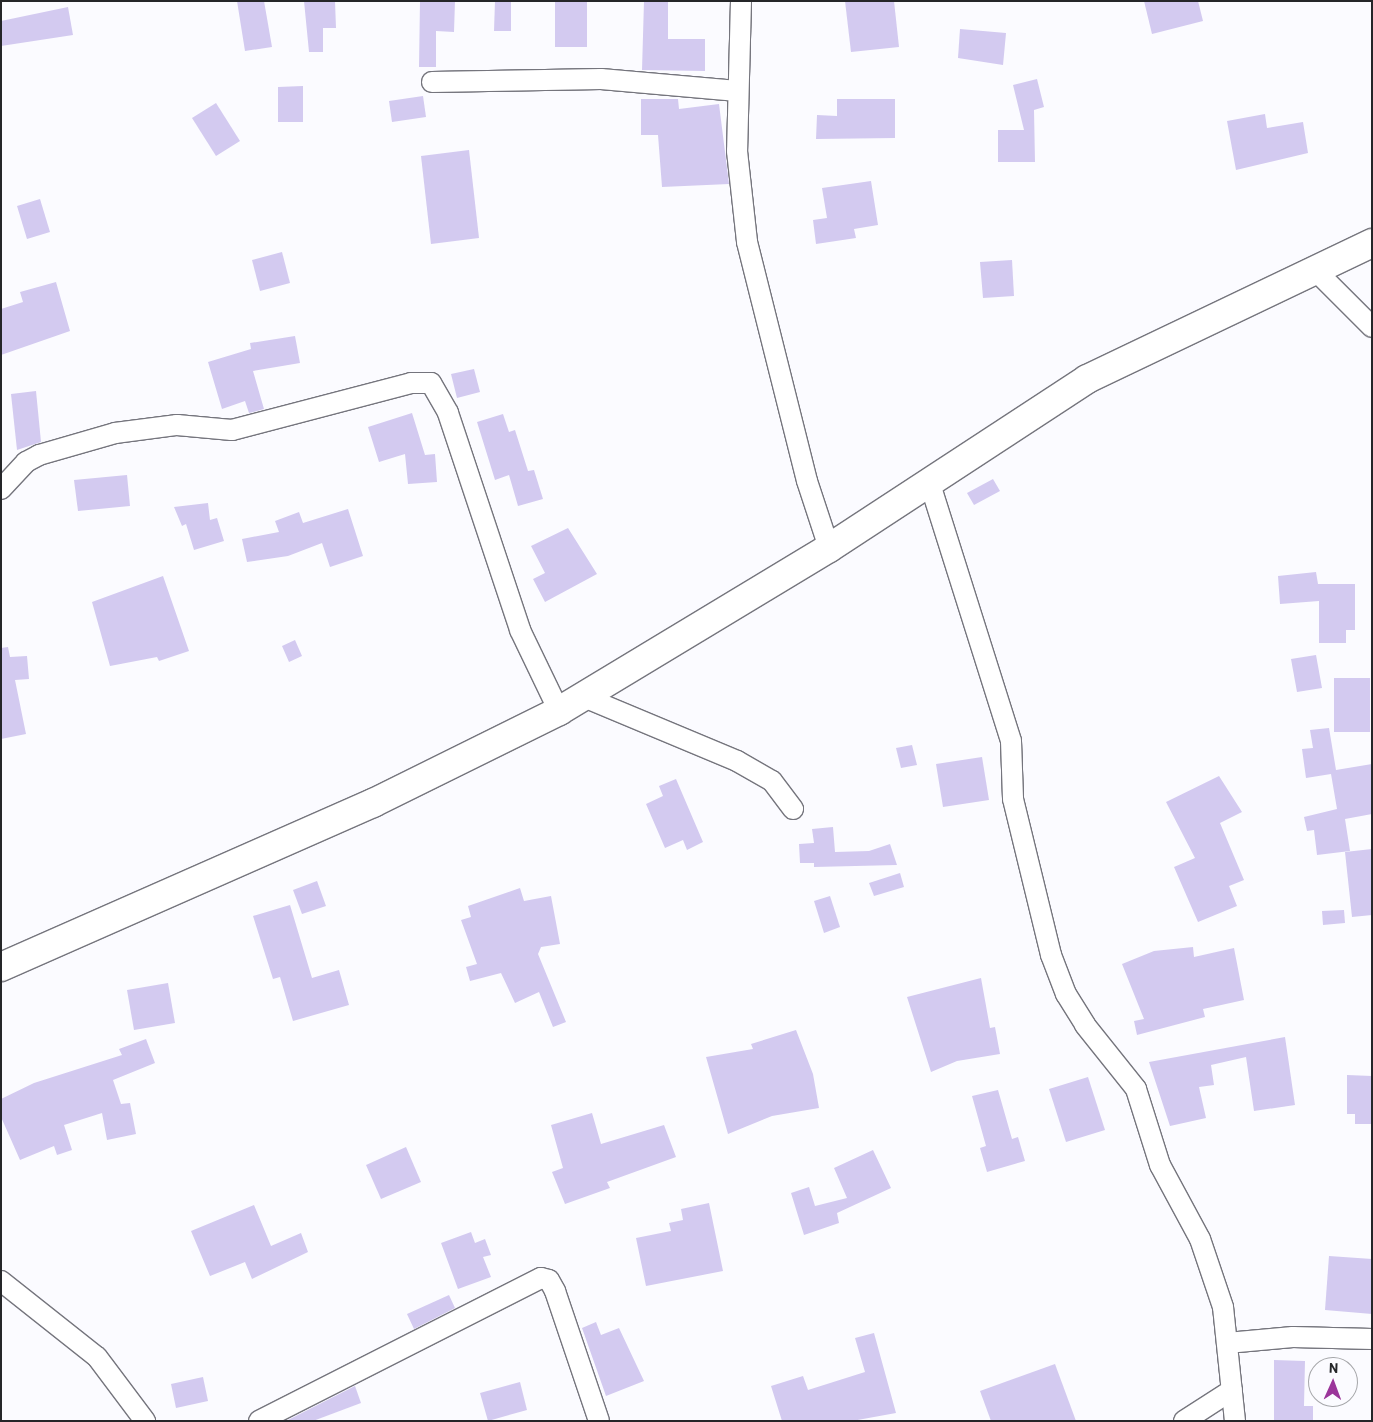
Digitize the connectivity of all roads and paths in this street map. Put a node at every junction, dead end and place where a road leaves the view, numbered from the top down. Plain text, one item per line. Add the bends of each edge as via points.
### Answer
1 (740, 1) edge
2 (432, 82) dead end
3 (737, 91) junction
4 (1372, 243) edge
5 (1316, 271) junction
6 (1372, 327) edge
7 (930, 484) junction
8 (1, 489) edge
9 (829, 548) junction
10 (584, 697) junction
11 (559, 711) junction
12 (794, 809) dead end
13 (1, 967) edge
14 (1, 1281) edge
15 (1372, 1339) edge
16 (1228, 1343) junction
17 (1232, 1390) junction
18 (145, 1421) edge
19 (259, 1421) edge
20 (599, 1421) edge
21 (1184, 1421) edge
22 (1235, 1421) edge

1 - 3 street
2 - 3 street via 601,79
3 - 9 street via 737,151 748,242 807,481
4 - 5 street
5 - 6 street
5 - 7 street via 1087,379
7 - 9 street
7 - 16 street via 1011,741 1013,799 1051,955 1066,994 1085,1025 1136,1089 1160,1166 1200,1239 1214,1277
8 - 11 street via 26,462 39,455 115,433 177,425 232,430 411,383 431,383 448,413 520,630
9 - 10 street
10 - 11 street
10 - 12 street via 737,761 772,781
11 - 13 street via 373,803
14 - 18 street via 97,1357
15 - 16 street via 1293,1337
16 - 17 street
17 - 21 street
17 - 22 street
19 - 20 street via 542,1278 549,1280 555,1291

